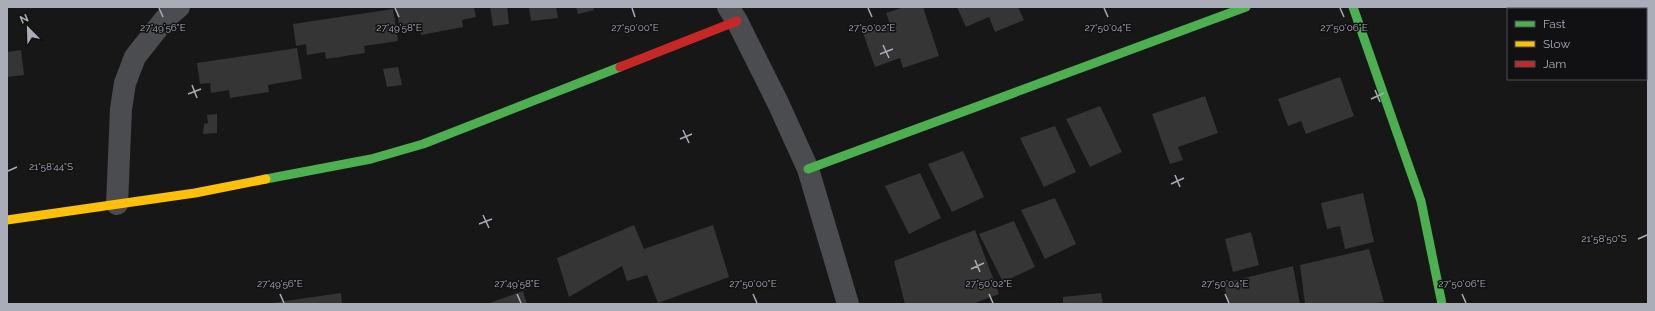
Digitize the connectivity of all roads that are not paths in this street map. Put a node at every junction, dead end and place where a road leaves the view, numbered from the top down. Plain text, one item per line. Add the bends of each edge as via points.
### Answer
1 (179, 7) edge
2 (1246, 7) edge
3 (1353, 7) edge
4 (732, 14) edge
5 (808, 169) junction
6 (117, 204) junction
7 (7, 220) edge
8 (848, 304) edge
9 (1442, 304) edge

1 - 6 street via 165,19 135,57 125,83 121,109
2 - 5 street
3 - 9 street via 1421,201
4 - 5 street via 778,103
4 - 6 street via 473,125 416,146 371,159 195,193
5 - 8 street
6 - 7 street

